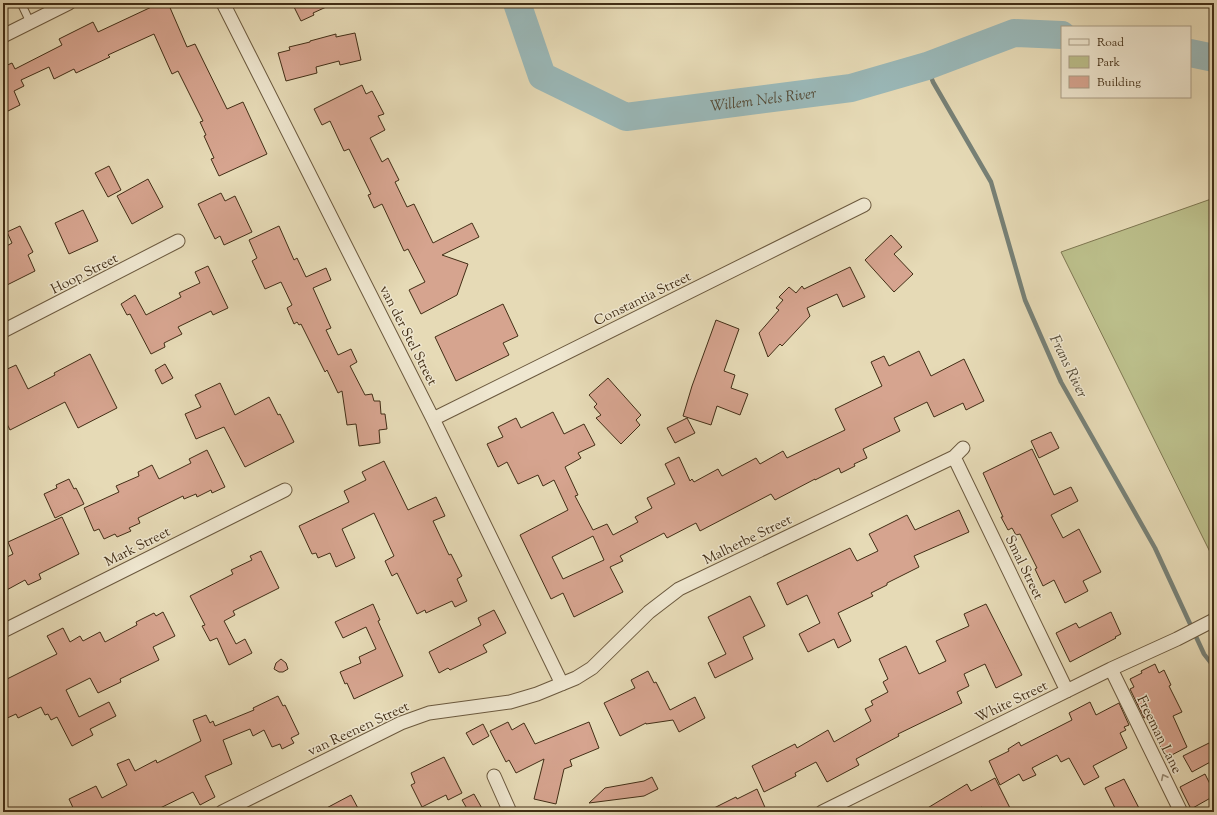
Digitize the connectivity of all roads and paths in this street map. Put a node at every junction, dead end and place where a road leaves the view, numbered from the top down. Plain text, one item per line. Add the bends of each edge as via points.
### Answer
1 (21, 3) edge
2 (70, 3) edge
3 (223, 3) edge
4 (30, 22) junction
5 (3, 36) edge
6 (864, 205) dead end
7 (178, 241) dead end
8 (3, 331) edge
9 (433, 420) junction
10 (959, 453) joint
11 (285, 490) dead end
12 (1214, 620) edge
13 (3, 631) edge
14 (1111, 670) junction
15 (562, 684) junction
16 (1067, 691) junction
17 (494, 776) dead end
18 (222, 812) edge
19 (510, 812) edge
20 (822, 812) edge
21 (1181, 812) edge

1 - 4 lane
2 - 4 street
3 - 9 street, van der Stel Street
4 - 5 street
6 - 9 street, Constantia Street
7 - 8 street, Hoop Street
9 - 15 street, van der Stel Street
10 - 15 street, Malherbe Street via 679,589 649,612 592,668
10 - 16 street, Smal Street
11 - 13 street, Mark Street
12 - 14 street, White Street
14 - 16 street, White Street
21 -> 14 street, Freeman Lane
15 - 18 street, van Reenen Street via 510,702 429,713 401,723
16 - 20 street, White Street
17 - 19 street

